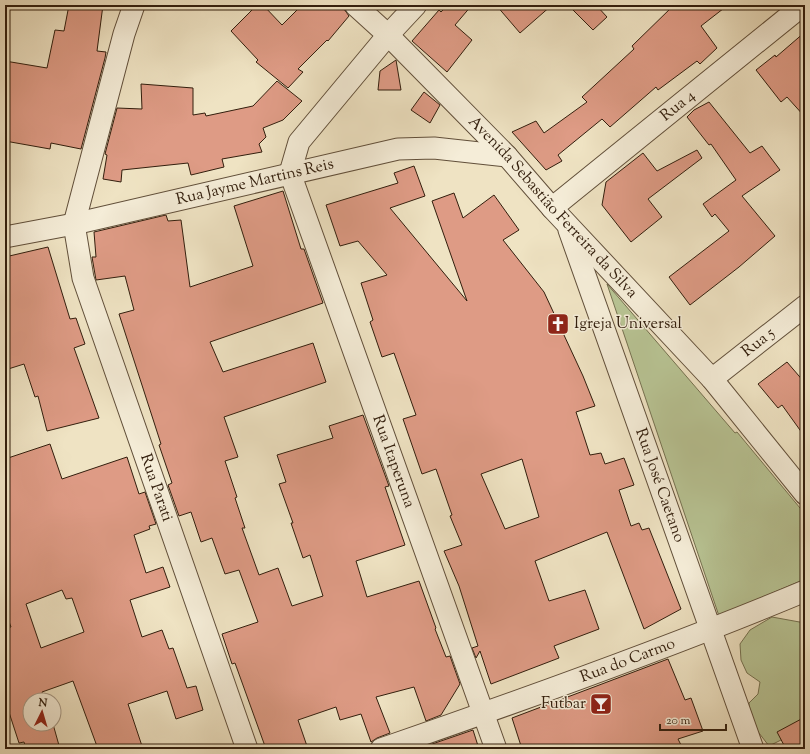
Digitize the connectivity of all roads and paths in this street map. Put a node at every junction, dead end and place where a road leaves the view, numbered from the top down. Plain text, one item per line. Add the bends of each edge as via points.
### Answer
1 (134, 5) edge
2 (355, 5) edge
3 (416, 5) edge
4 (803, 5) edge
5 (388, 35) junction
6 (507, 156) junction
7 (290, 173) junction
8 (559, 215) junction
9 (74, 224) junction
10 (5, 237) edge
11 (805, 306) edge
12 (712, 379) junction
13 (805, 494) edge
14 (805, 591) edge
15 (711, 630) junction
16 (483, 714) junction
17 (247, 749) edge
18 (380, 749) edge
19 (496, 749) edge
20 (753, 749) edge

1 - 9 street
2 - 5 street, Avenida Sebastião Ferreira da Silva
3 - 5 street
4 - 8 street, Rua 4
5 - 6 street, Avenida Sebastião Ferreira da Silva
5 - 7 street via 299,142
6 - 7 street, Rua Jayme Martins Reis via 434,148 398,149
6 - 8 street, Avenida Sebastião Ferreira da Silva
7 - 9 street, Rua Jayme Martins Reis
7 - 16 street, Rua Itaperuna
8 - 12 street, Avenida Sebastião Ferreira da Silva
8 - 15 street, Rua José Caetano
9 - 10 street, Rua Jayme Martins Reis
9 - 17 street, Rua Parati via 83,278
11 - 12 street, Rua 5
12 - 13 street, Avenida Sebastião Ferreira da Silva
14 - 15 street, Rua do Carmo
15 - 16 street, Rua do Carmo
15 - 20 street, Rua José Caetano
16 - 18 street, Rua do Carmo
16 - 19 street, Rua Itaperuna

